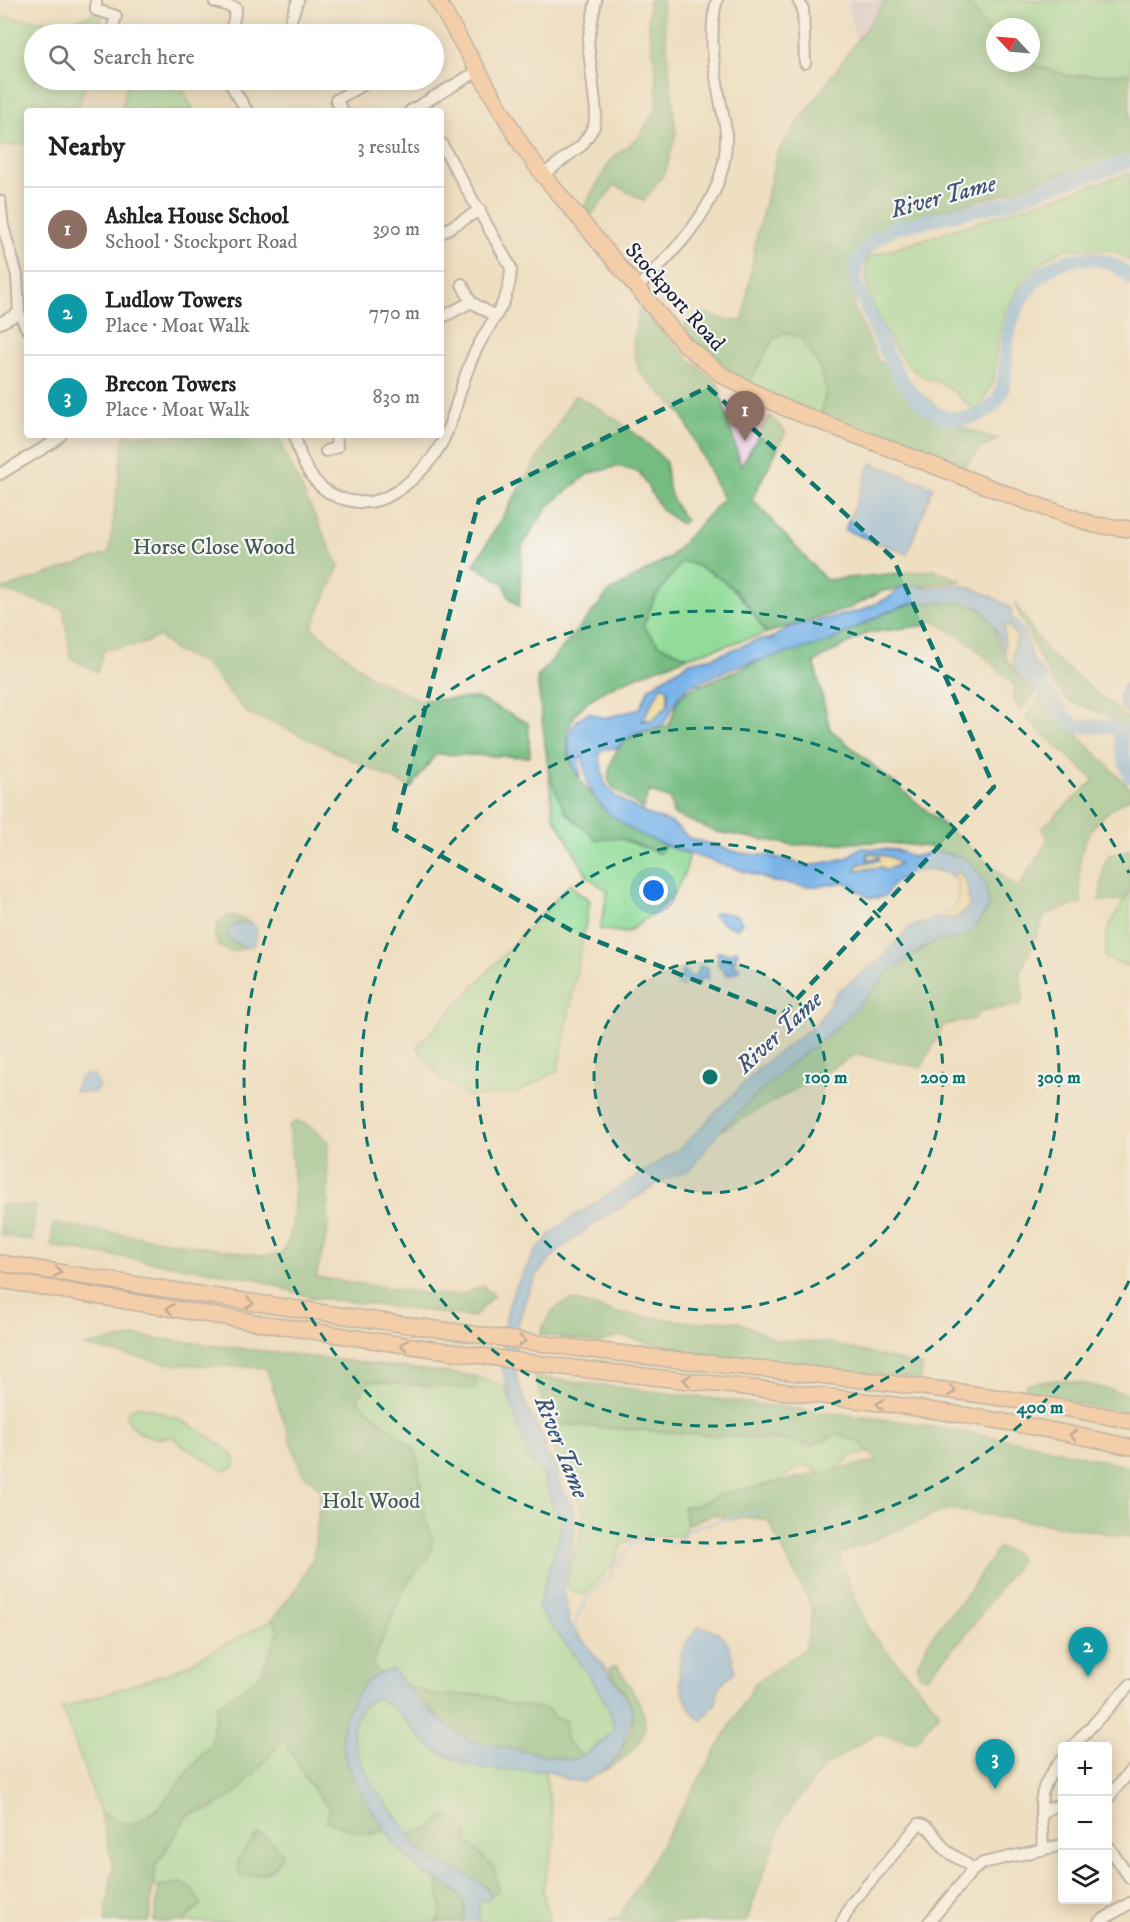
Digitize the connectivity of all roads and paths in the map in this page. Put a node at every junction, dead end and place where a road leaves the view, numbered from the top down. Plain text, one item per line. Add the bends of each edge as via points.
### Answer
1 (96, 0) edge
2 (298, 0) edge
3 (437, 0) edge
4 (596, 0) edge
5 (717, 0) edge
6 (798, 0) edge
7 (215, 2) dead end
8 (114, 24) edge
9 (233, 24) edge
10 (290, 24) edge
11 (805, 63) dead end
12 (478, 71) junction
13 (234, 90) edge
14 (354, 90) edge
15 (245, 108) edge
16 (341, 108) edge
17 (419, 108) edge
18 (444, 148) edge
19 (543, 175) junction
20 (0, 201) edge
21 (480, 210) junction
22 (444, 231) edge
23 (6, 256) edge
24 (462, 284) dead end
25 (636, 289) junction
26 (471, 302) junction
27 (19, 314) junction
28 (444, 316) edge
29 (495, 316) junction
30 (0, 323) edge
31 (24, 323) edge
32 (58, 438) edge
33 (296, 438) edge
34 (336, 438) edge
35 (326, 451) dead end
36 (0, 474) edge
37 (1130, 529) edge
38 (0, 1263) edge
39 (0, 1280) edge
40 (1130, 1421) edge
41 (1130, 1447) edge
42 (1130, 1685) edge
43 (1077, 1742) edge
44 (1058, 1764) edge
45 (1130, 1771) edge
46 (1109, 1796) edge
47 (1058, 1806) edge
48 (1042, 1815) junction
49 (1058, 1846) edge
50 (1043, 1850) junction
51 (1110, 1850) edge
52 (973, 1870) junction
53 (1130, 1878) edge
54 (1130, 1903) edge
55 (842, 1922) edge
56 (928, 1922) edge
57 (1099, 1922) edge

1 - 8 street via 96,10 116,16
2 - 10 street
3 - 12 highway, Stockport Road
4 - 19 street via 588,42 596,112 594,127 582,145
5 - 25 street via 713,58 726,135 720,174 705,209 687,236
6 - 11 street via 803,9
7 - 9 street via 236,8
12 - 17 street
12 - 19 highway, Stockport Road
13 - 15 street
14 - 16 street via 336,100
18 - 21 street
19 - 25 highway, Stockport Road
20 - 23 street
21 - 22 street
21 - 29 street via 511,268 510,289
23 - 27 street via 17,274
24 - 26 street
25 - 37 highway, Stockport Road via 704,362 765,400 1065,516
26 - 28 street
26 - 29 street
27 - 30 street
27 - 31 street
29 - 33 street via 474,353 438,453 420,474 390,496 360,505 329,494 307,472
32 - 36 street
34 - 35 street via 337,447
38 -> 40 highway via 464,1333 968,1393
41 -> 39 highway via 963,1415 462,1354
42 - 43 street
44 - 48 street via 1043,1785
45 - 46 street
47 - 48 street
48 - 50 street
49 - 50 street
50 - 52 street via 983,1863
51 - 53 street
52 - 55 street via 944,1848 925,1825 919,1824 852,1903
52 - 56 street
54 - 57 street

